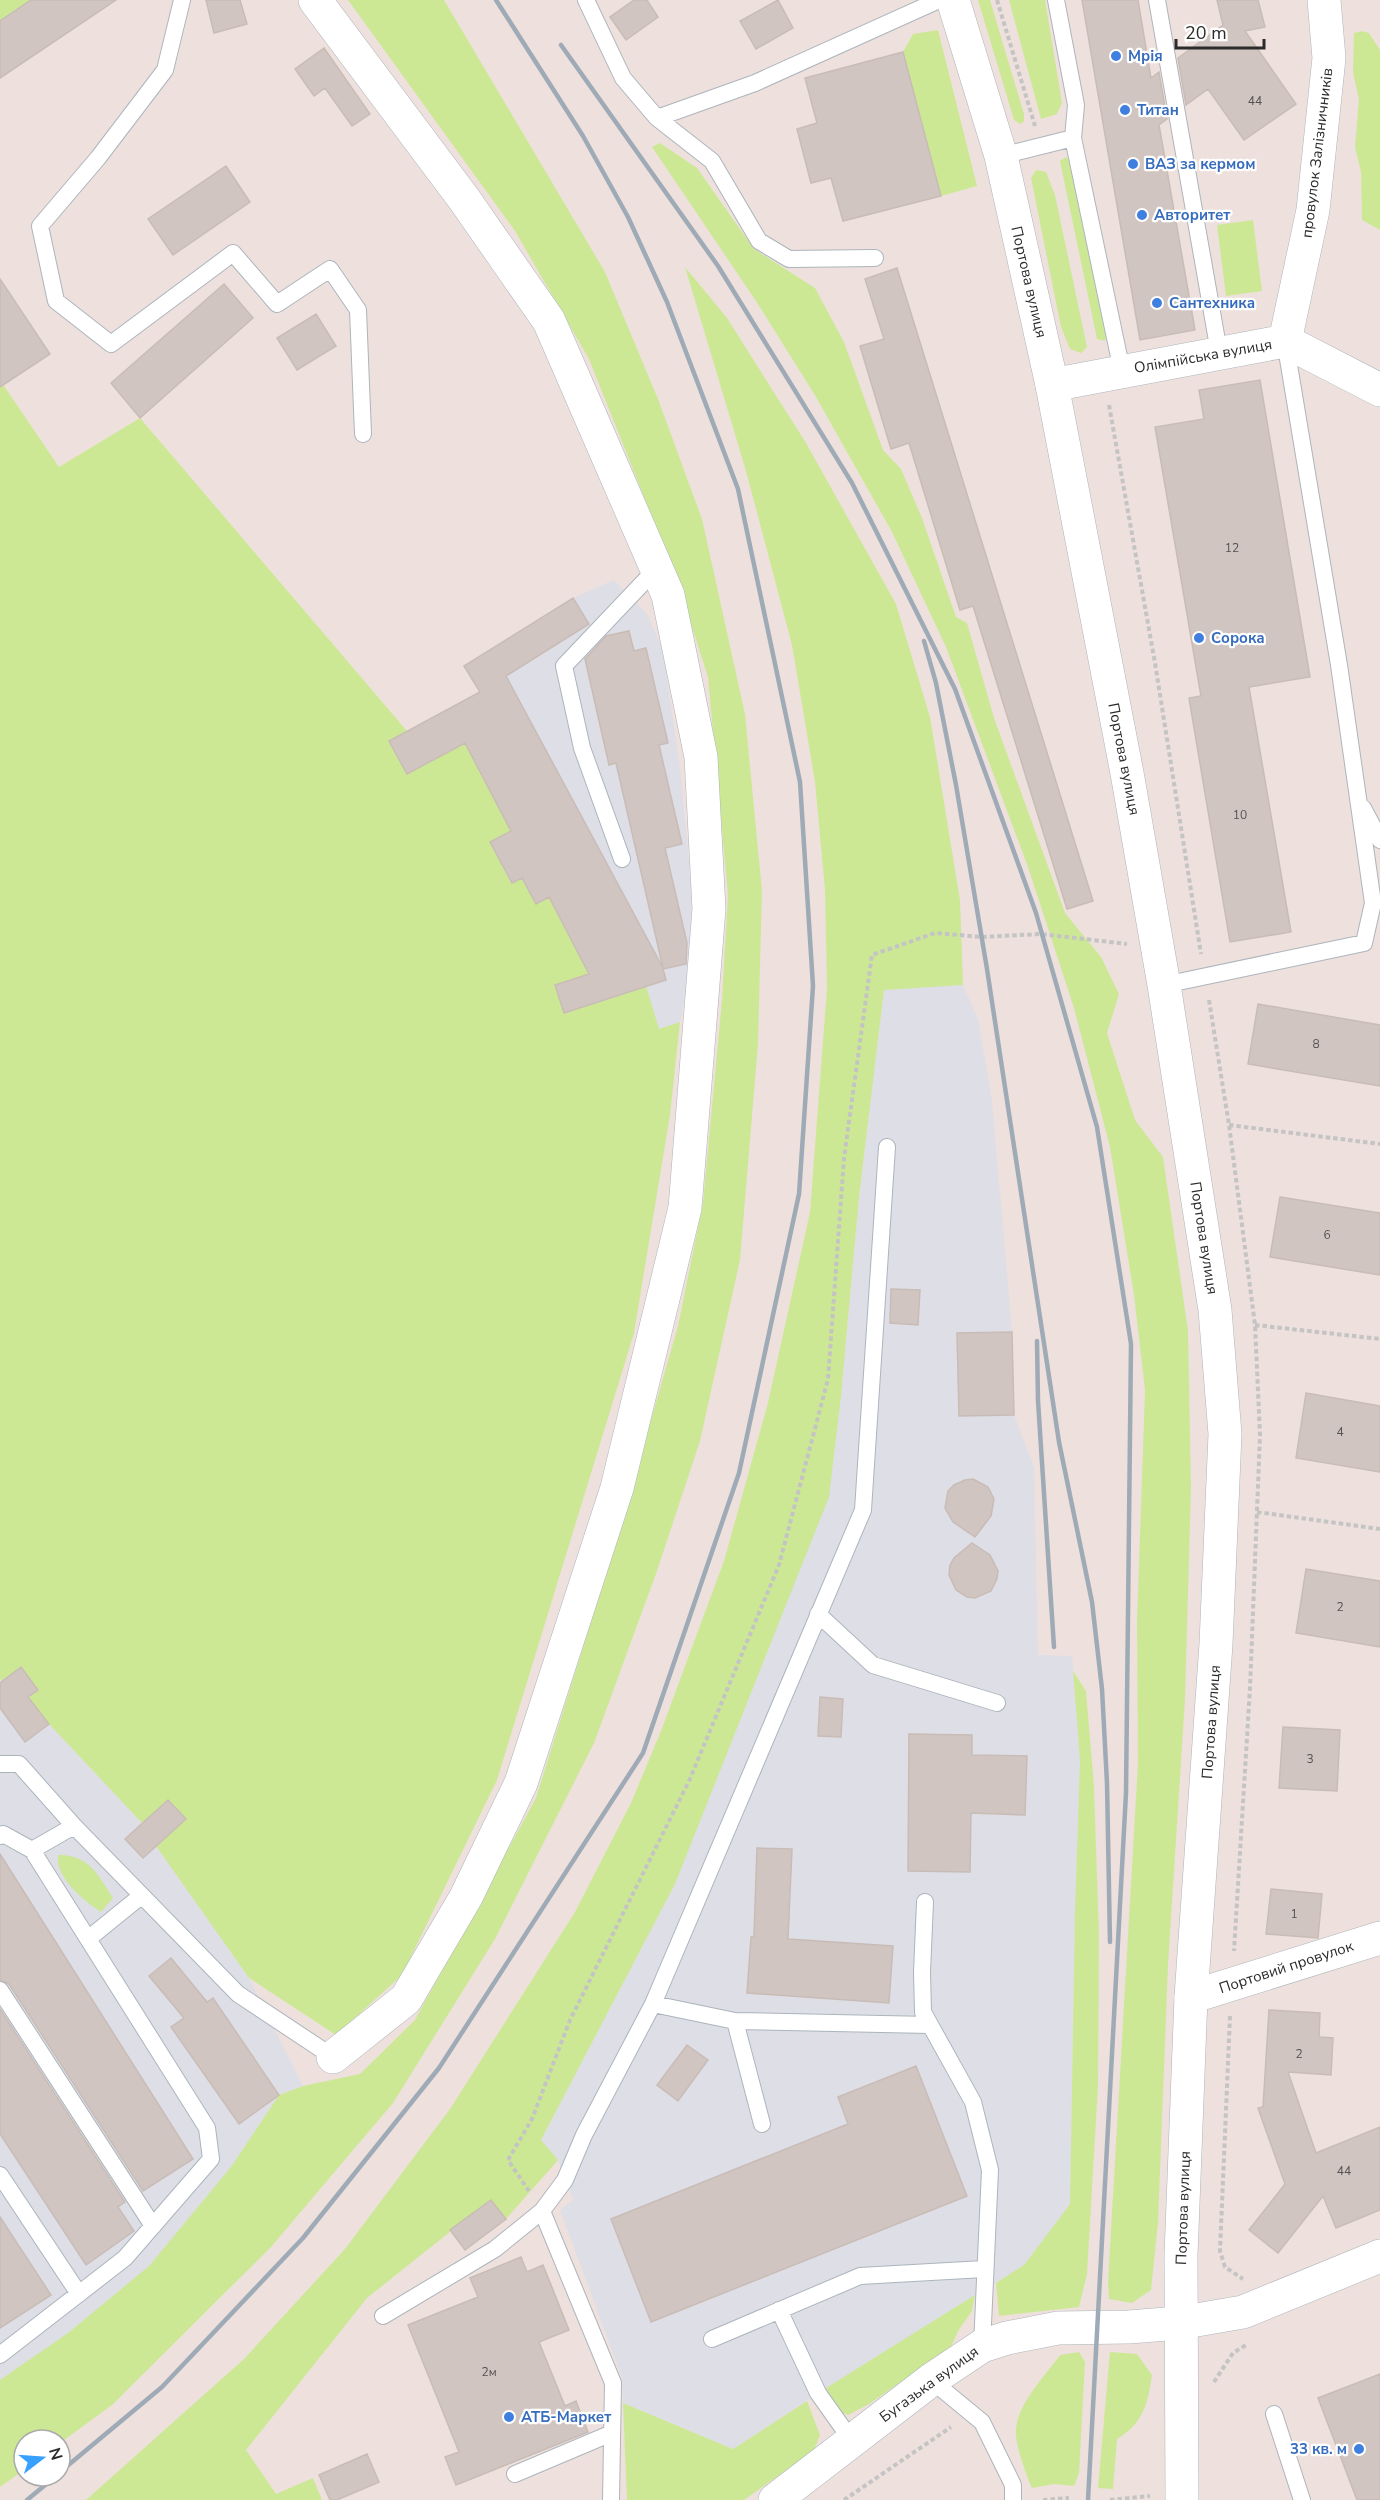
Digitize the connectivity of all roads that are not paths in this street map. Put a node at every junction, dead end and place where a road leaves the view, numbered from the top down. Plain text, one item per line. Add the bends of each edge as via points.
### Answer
1 (182, 0) edge
2 (315, 0) edge
3 (586, 0) edge
4 (939, 0) edge
5 (953, 0) edge
6 (1056, 0) edge
7 (1157, 0) edge
8 (1323, 0) edge
9 (657, 118) junction
10 (1073, 138) junction
11 (1001, 156) junction
12 (875, 258) dead end
13 (1285, 341) junction
14 (1219, 352) junction
15 (1122, 371) junction
16 (1052, 386) junction
17 (1380, 390) edge
18 (363, 434) dead end
19 (657, 568) junction
20 (1358, 800) junction
21 (1380, 840) edge
22 (622, 859) dead end
23 (1164, 985) junction
24 (887, 1147) dead end
25 (818, 1614) junction
26 (997, 1703) dead end
27 (0, 1764) edge
28 (74, 1826) junction
29 (0, 1836) edge
30 (32, 1850) junction
31 (141, 1896) junction
32 (925, 1902) dead end
33 (1380, 1938) edge
34 (88, 1939) junction
35 (0, 1990) edge
36 (1191, 1997) junction
37 (652, 2004) junction
38 (735, 2021) junction
39 (930, 2025) junction
40 (333, 2056) joint
41 (762, 2124) dead end
42 (0, 2175) edge
43 (542, 2211) junction
44 (153, 2226) junction
45 (1380, 2256) edge
46 (984, 2269) junction
47 (79, 2294) junction
48 (779, 2310) junction
49 (383, 2316) dead end
50 (1179, 2323) junction
51 (712, 2339) dead end
52 (982, 2346) junction
53 (1, 2352) edge
54 (931, 2380) junction
55 (1274, 2414) dead end
56 (612, 2433) junction
57 (852, 2441) junction
58 (515, 2474) dead end
59 (611, 2500) edge
60 (775, 2500) edge
61 (1013, 2500) edge
62 (1182, 2500) edge
63 (1302, 2500) edge

1 - 18 lane via 165,70 40,226 56,301 111,344 233,253 278,304 330,269 358,310
2 - 19 street via 464,199 549,321
3 - 9 lane via 623,78
4 - 9 lane via 755,83
5 - 11 street, Портова вулиця
6 - 10 lane via 1076,105
7 - 14 lane
8 - 13 street, провулок Залізничників via 1329,58 1313,210
9 - 12 lane via 712,161 759,241 789,260
10 - 11 lane
10 - 15 lane
11 - 16 street, Портова вулиця
13 - 14 street, Олімпійська вулиця
13 - 17 street, Олімпійська вулиця
13 - 20 lane
14 - 15 street, Олімпійська вулиця
15 - 16 street, Олімпійська вулиця
16 - 23 street, Портова вулиця
19 - 22 lane via 564,666 582,748
19 - 40 street via 668,595 701,757 710,909 685,1208 617,1488 521,1783 466,1897 406,1999
20 - 21 lane
20 - 23 lane via 1373,903 1364,943
23 - 36 street, Портова вулиця via 1215,1310 1225,1434 1216,1644
24 - 25 lane via 863,1509
25 - 26 lane via 873,1665
25 - 37 lane
27 - 28 lane via 19,1764
28 - 30 lane
28 - 31 lane
29 - 30 lane via 3,1834
30 - 34 lane
31 - 34 lane
31 - 40 lane via 238,1994
32 - 39 lane via 921,1972 923,2012
33 - 36 street, Портовий провулок
34 - 44 lane via 207,2128 211,2159
35 - 44 lane
36 - 50 street, Портова вулиця
37 - 38 lane
37 - 43 lane via 584,2135 566,2180
38 - 39 lane
38 - 41 lane
39 - 46 lane via 973,2102 990,2170
42 - 47 lane
43 - 49 lane via 495,2249
43 - 56 lane via 613,2383
44 - 47 lane via 125,2258
45 - 50 street, Бугазька вулиця via 1243,2312
46 - 48 lane via 860,2276
46 - 52 lane
47 - 53 lane
48 - 51 lane
48 - 57 lane via 818,2393
50 - 52 street, Бугазька вулиця via 1058,2328
50 - 62 street, Портова вулиця
52 - 54 street, Бугазька вулиця
54 - 57 street, Бугазька вулиця
54 - 61 lane via 982,2422 1013,2485
55 - 63 lane
56 - 58 lane
56 - 59 lane
57 - 60 street, Бугазька вулиця

